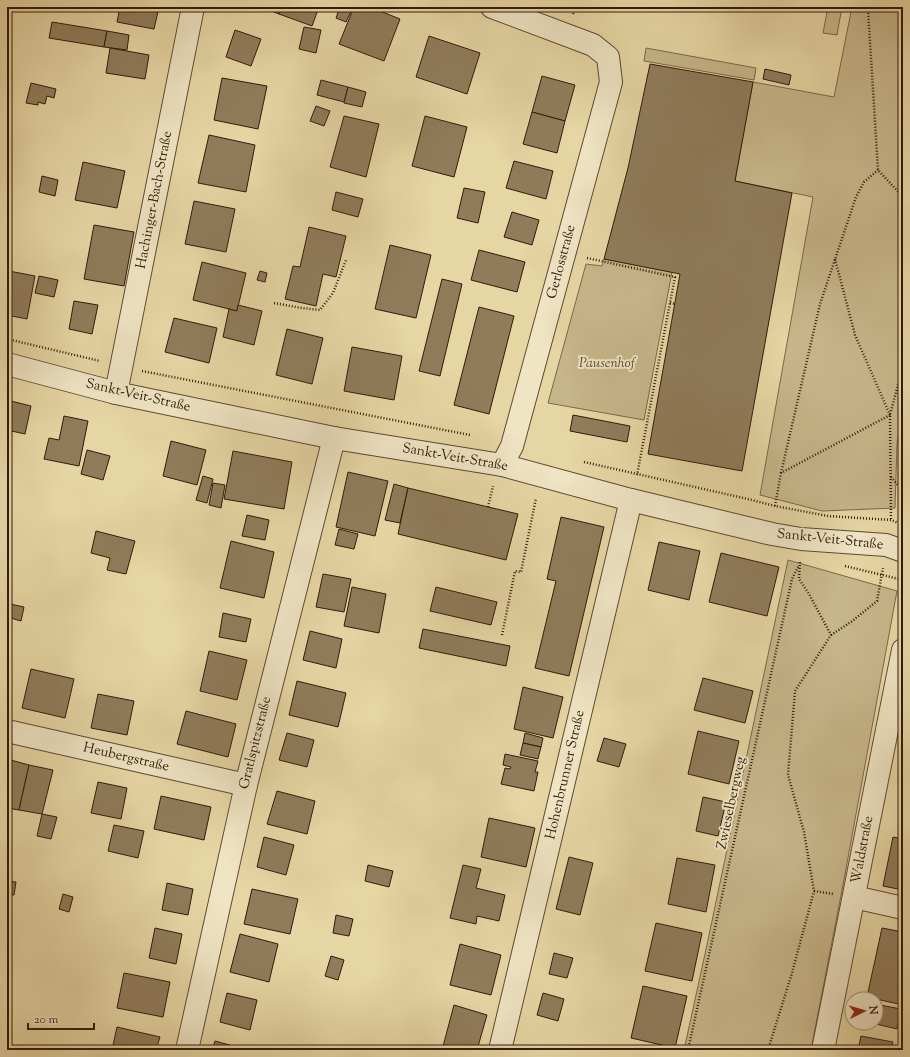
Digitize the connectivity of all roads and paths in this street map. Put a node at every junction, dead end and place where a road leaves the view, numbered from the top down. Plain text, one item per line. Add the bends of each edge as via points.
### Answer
1 (193, 7) edge
2 (492, 7) edge
3 (869, 7) edge
4 (878, 170) junction
5 (903, 197) edge
6 (835, 258) junction
7 (346, 260) dead end
8 (603, 262) dead end
9 (274, 303) dead end
10 (670, 303) junction
11 (675, 304) dead end
12 (7, 339) edge
13 (7, 364) edge
14 (122, 367) junction
15 (903, 372) edge
16 (116, 393) junction
17 (890, 415) junction
18 (334, 438) junction
19 (781, 473) junction
20 (498, 474) junction
21 (637, 474) dead end
22 (890, 477) junction
23 (903, 491) edge
24 (537, 493) dead end
25 (631, 500) junction
26 (775, 506) dead end
27 (488, 507) dead end
28 (891, 520) dead end
29 (801, 539) junction
30 (903, 551) edge
31 (800, 562) junction
32 (903, 580) edge
33 (502, 635) dead end
34 (830, 635) junction
35 (903, 650) edge
36 (7, 730) edge
37 (246, 785) junction
38 (854, 897) junction
39 (903, 908) edge
40 (187, 1050) edge
41 (500, 1050) edge
42 (688, 1050) edge
43 (768, 1050) edge
44 (823, 1050) edge

1 - 14 street, Hachinger-Bach-Straße
2 - 20 street, Gerlosstraße via 593,45 608,57 611,82 512,446
3 - 4 path
4 - 5 path
4 - 6 path via 864,182 856,197
6 - 17 path via 855,335
6 - 19 path via 820,304
7 - 9 path via 333,293 320,310
8 - 10 path via 675,278
10 - 11 path
10 - 21 path
12 - 14 path
13 - 16 street, Sankt-Veit-Straße
14 - 16 street, Hachinger-Bach-Straße
15 - 17 path
16 - 18 street, Sankt-Veit-Straße
17 - 19 path
17 - 22 path
18 - 20 street, Sankt-Veit-Straße
18 - 37 street, Gratlspitzstraße
19 - 26 path
20 - 25 street, Sankt-Veit-Straße
20 - 27 path
22 - 23 path
22 - 28 path
24 - 33 path via 520,572 515,571
25 - 29 street, Sankt-Veit-Straße
25 - 41 street, Hohenbrunner Straße
29 - 30 street, Sankt-Veit-Straße via 886,545
29 - 31 path
31 - 34 path via 799,579
31 - 42 path, Zwieselbergweg via 792,578
32 - 34 path via 882,575 877,601
34 - 43 path via 794,691 788,775 804,832 814,891
35 - 38 street, Waldstraße
36 - 37 street, Heubergstraße
37 - 40 street, Gratlspitzstraße
38 - 39 street
38 - 44 street, Waldstraße

